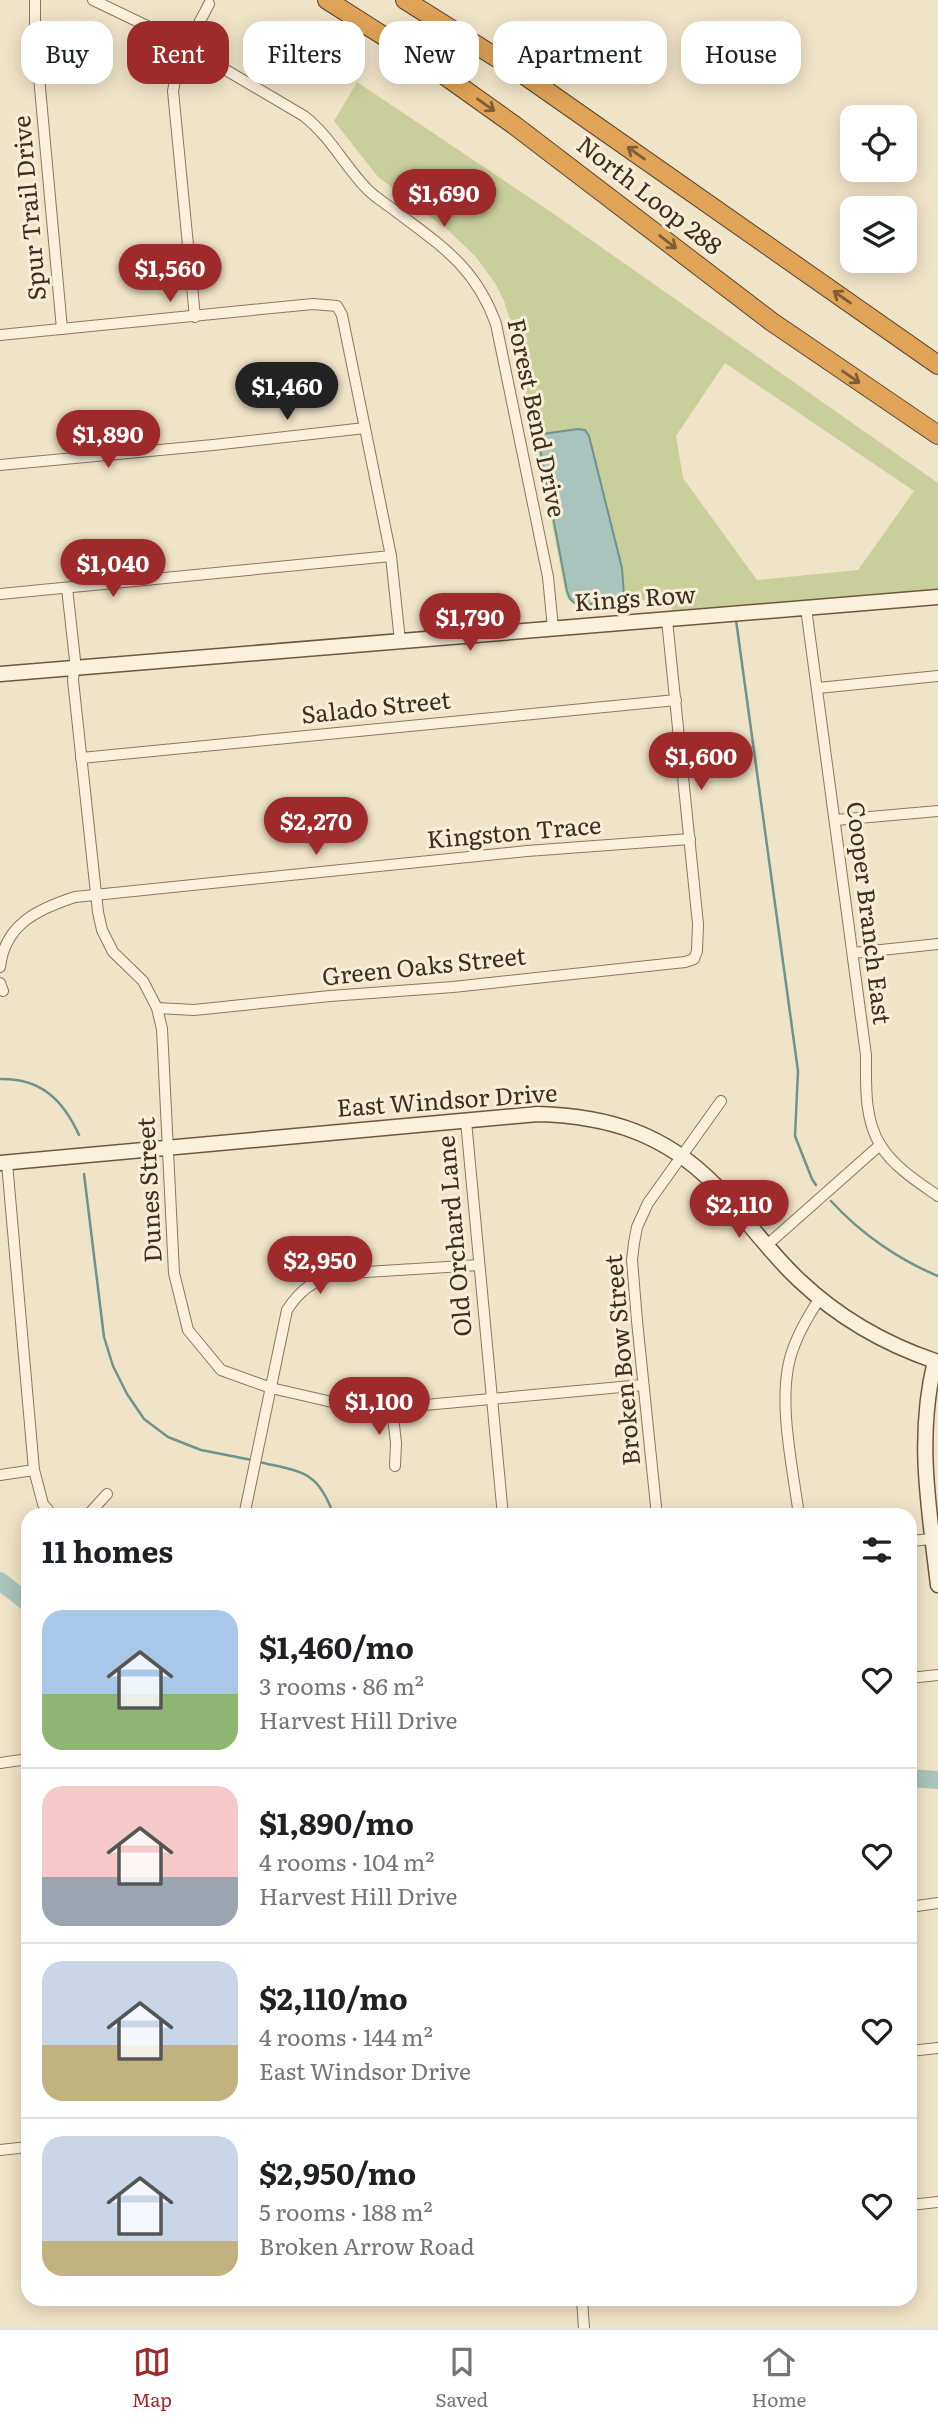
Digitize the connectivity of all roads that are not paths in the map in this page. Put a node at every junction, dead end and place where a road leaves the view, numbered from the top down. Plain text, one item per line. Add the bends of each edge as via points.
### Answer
1 (35, 0) edge
2 (93, 0) edge
3 (327, 0) edge
4 (405, 0) edge
5 (209, 4) dead end
6 (135, 21) edge
7 (200, 21) edge
8 (229, 72) edge
9 (175, 84) edge
10 (195, 317) junction
11 (62, 329) junction
12 (0, 335) edge
13 (938, 365) edge
14 (365, 428) junction
15 (938, 435) edge
16 (0, 465) edge
17 (391, 556) junction
18 (66, 588) junction
19 (0, 594) edge
20 (938, 597) edge
21 (806, 608) junction
22 (667, 621) junction
23 (553, 628) junction
24 (400, 641) junction
25 (74, 670) junction
26 (0, 674) edge
27 (938, 676) edge
28 (818, 688) junction
29 (676, 700) junction
30 (81, 758) junction
31 (938, 811) edge
32 (836, 820) junction
33 (690, 839) junction
34 (95, 894) junction
35 (938, 944) edge
36 (853, 953) junction
37 (0, 967) edge
38 (157, 1008) junction
39 (720, 1101) dead end
40 (466, 1121) junction
41 (880, 1145) junction
42 (167, 1148) junction
43 (682, 1156) junction
44 (4, 1163) edge
45 (938, 1196) edge
46 (767, 1245) junction
47 (479, 1265) junction
48 (820, 1298) junction
49 (937, 1362) edge
50 (643, 1385) junction
51 (271, 1388) junction
52 (492, 1399) junction
53 (392, 1408) junction
54 (395, 1466) dead end
55 (34, 1470) junction
56 (0, 1475) edge
57 (107, 1493) dead end
58 (46, 1508) edge
59 (94, 1508) edge
60 (246, 1508) edge
61 (502, 1508) edge
62 (656, 1508) edge
63 (798, 1508) edge
64 (932, 1539) junction
65 (917, 1540) edge
66 (938, 1585) edge
67 (938, 1675) edge
68 (917, 1677) edge
69 (21, 1760) edge
70 (0, 1763) edge
71 (938, 1903) edge
72 (917, 1906) edge
73 (938, 2048) edge
74 (917, 2050) edge
75 (21, 2148) edge
76 (0, 2150) edge
77 (938, 2202) edge
78 (917, 2204) edge
79 (582, 2306) edge
80 (584, 2328) edge

1 - 11 street, Spur Trail Drive
2 - 6 street, Forest Bend Drive
3 -> 15 highway, North Loop 288 via 434,68 772,321
13 -> 4 highway, North Loop 288 via 524,75
5 - 7 street
8 - 23 street, Forest Bend Drive via 314,124 369,191 475,280 496,324 547,568
9 - 10 street via 173,102
10 - 11 street
10 - 14 street via 313,304 337,306
11 - 12 street
14 - 16 street
14 - 17 street
17 - 18 street
17 - 24 street
18 - 19 street
18 - 25 street, Dunes Street
20 - 21 street, Kings Row
21 - 22 street, Kings Row
21 - 28 street, Cooper Branch East
22 - 23 street, Kings Row
22 - 29 street
23 - 24 street, Kings Row
24 - 25 street, Kings Row
25 - 26 street, Kings Row
25 - 30 street, Dunes Street
27 - 28 street
28 - 32 street, Cooper Branch East
29 - 30 street, Salado Street
29 - 33 street
30 - 34 street, Dunes Street
31 - 32 street
32 - 36 street, Cooper Branch East
33 - 34 street, Kingston Trace
33 - 38 street, Green Oaks Street via 697,951 694,959 685,962 194,1010
34 - 37 street, Kingston Trace via 58,901 37,912 7,942
34 - 38 street, Dunes Street via 102,930 113,952 143,981
35 - 36 street
36 - 41 street, Cooper Branch East via 867,1100
38 - 42 street, Dunes Street
39 - 43 street, Broken Bow Street
40 - 42 street, East Windsor Drive
40 - 43 street, East Windsor Drive via 538,1114 576,1116 641,1133
40 - 47 street, Old Orchard Lane
41 - 45 street, Cooper Branch East via 906,1173
41 - 46 street
42 - 44 street, East Windsor Drive
42 - 51 street, Dunes Street via 174,1273 188,1330 221,1370
43 - 46 street, East Windsor Drive via 717,1187
43 - 50 street, Broken Bow Street via 648,1203 634,1243
44 - 55 street
46 - 48 street, East Windsor Drive
47 - 51 street via 316,1280 299,1292 287,1310
47 - 52 street, Old Orchard Lane
48 - 49 street, East Windsor Drive via 857,1325
48 - 63 street via 799,1335 786,1376
49 - 64 street via 929,1387 923,1442
50 - 52 street, Dunes Street
50 - 62 street, Broken Bow Street
51 - 53 street, Dunes Street via 332,1402
51 - 60 street
52 - 53 street, Dunes Street
52 - 61 street, Old Orchard Lane
53 - 54 street
55 - 56 street
55 - 58 street
57 - 59 street
64 - 65 street
64 - 66 street
67 - 68 street
69 - 70 street
71 - 72 street
73 - 74 street
75 - 76 street
77 - 78 street
79 - 80 street

